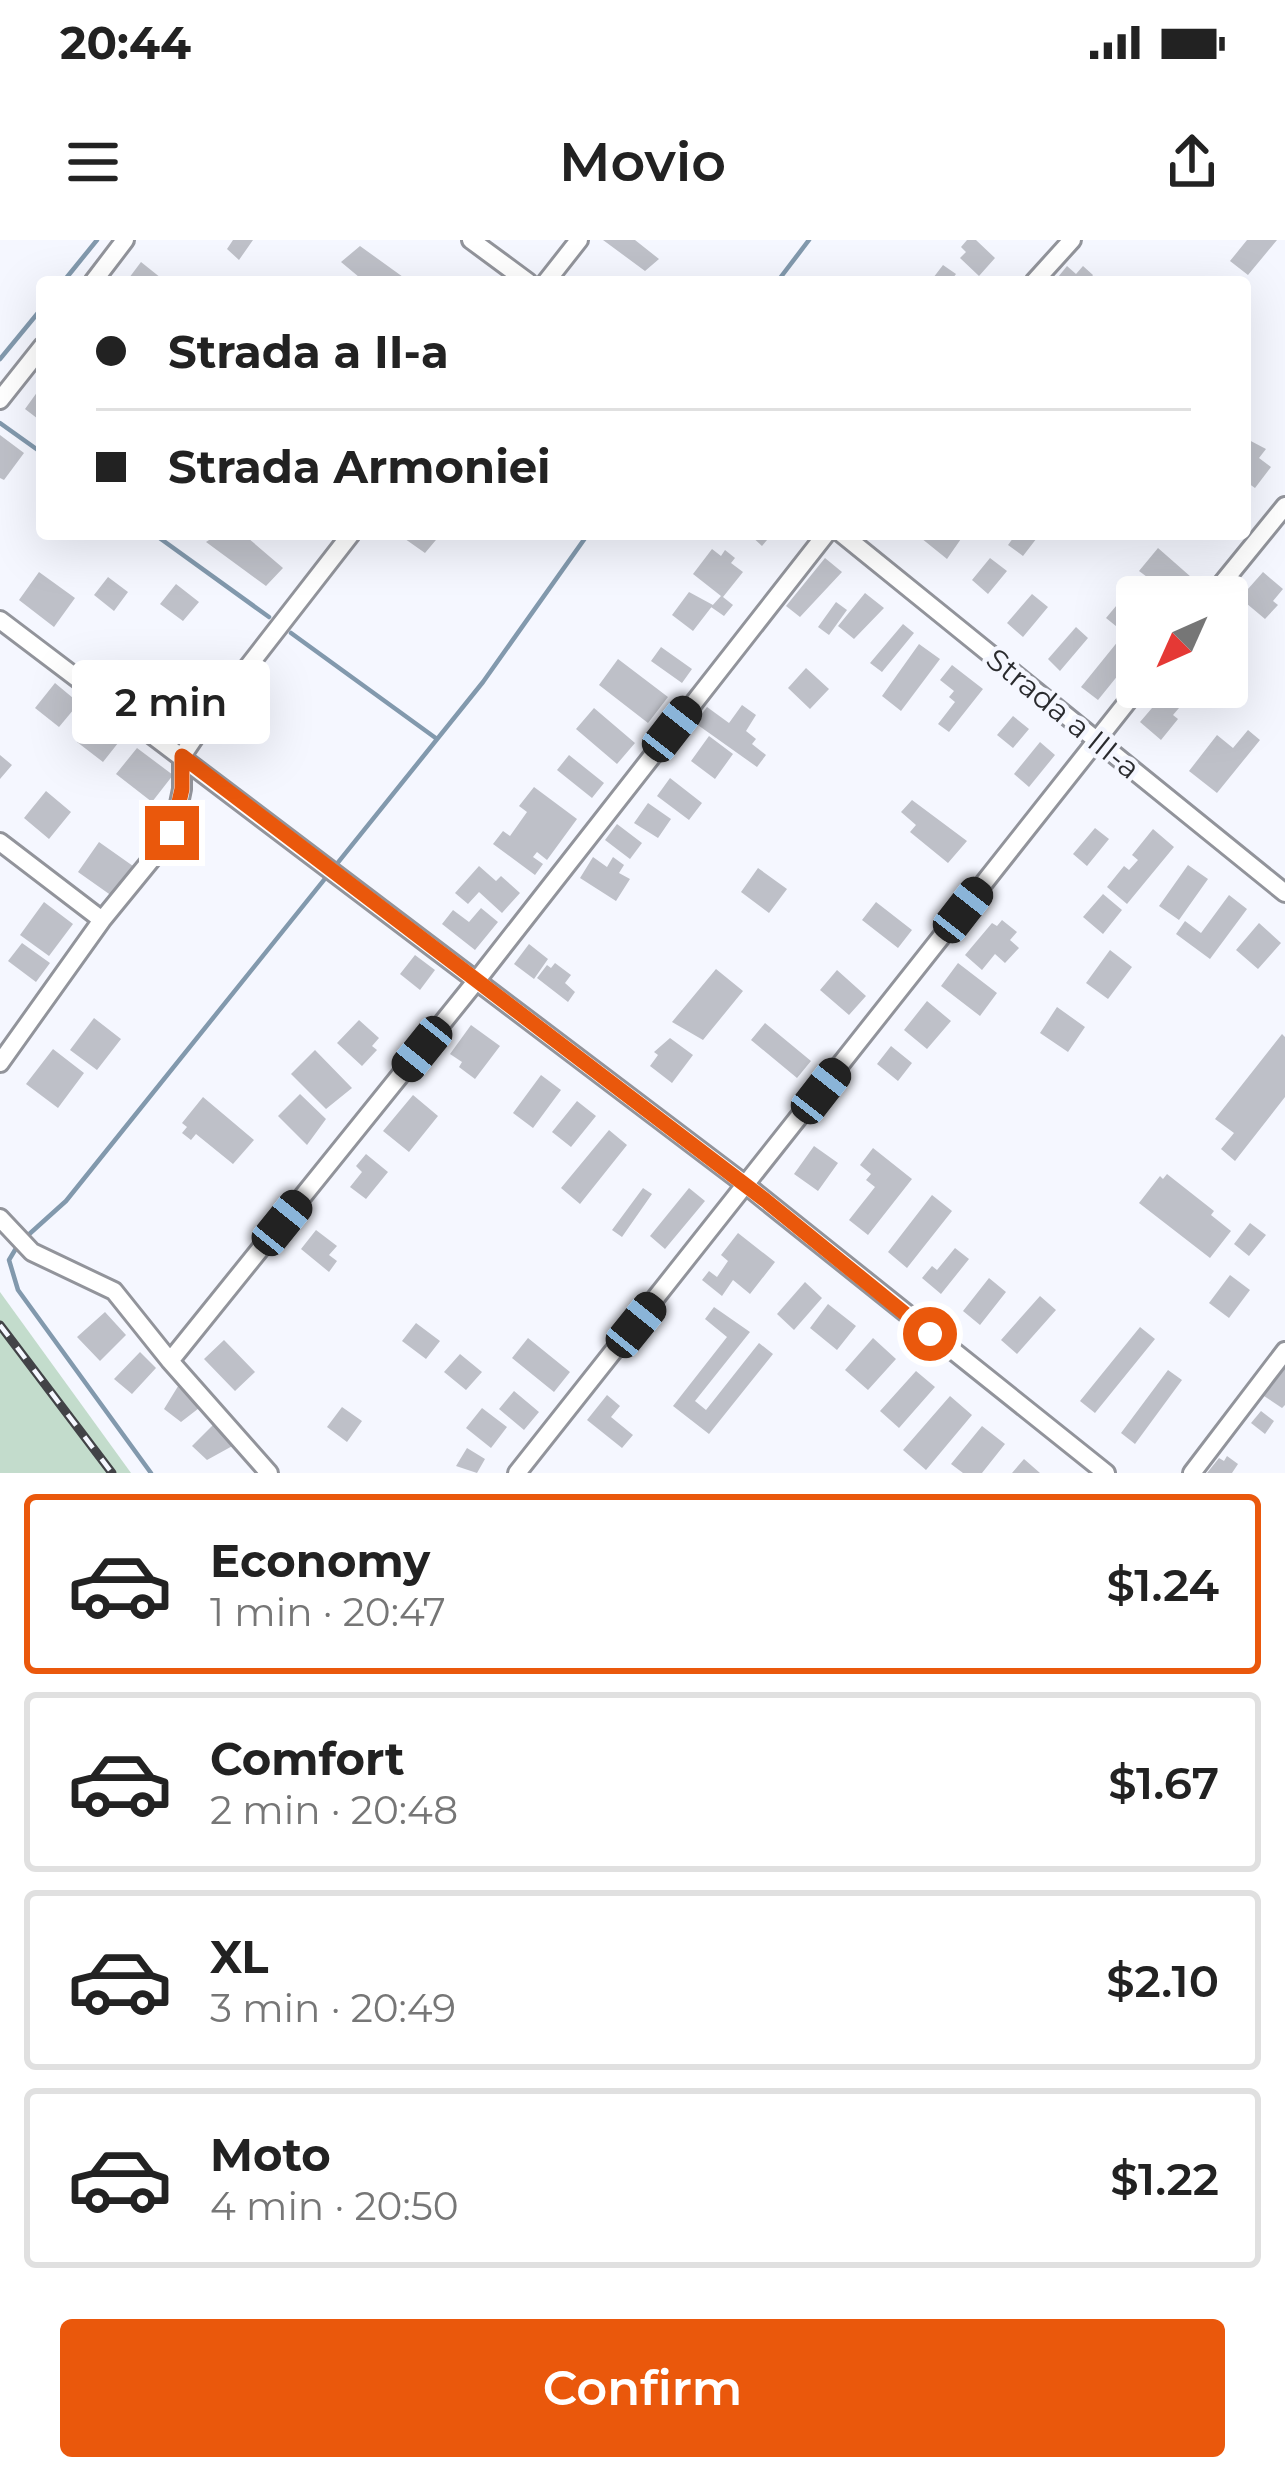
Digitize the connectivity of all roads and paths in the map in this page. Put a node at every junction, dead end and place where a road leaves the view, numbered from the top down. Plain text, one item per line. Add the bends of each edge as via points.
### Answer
1 (125, 240) edge
2 (471, 240) edge
3 (579, 240) edge
4 (1072, 240) edge
5 (98, 276) edge
6 (520, 276) edge
7 (551, 276) edge
8 (1039, 276) edge
9 (36, 355) edge
10 (0, 400) edge
11 (1285, 506) edge
12 (345, 540) edge
13 (821, 540) edge
14 (849, 540) edge
15 (1228, 576) edge
16 (0, 620) edge
17 (1122, 708) edge
18 (1096, 741) junction
19 (182, 756) junction
20 (0, 842) edge
21 (1285, 893) edge
22 (102, 920) junction
23 (477, 980) junction
24 (0, 1063) edge
25 (746, 1185) junction
26 (5, 1224) edge
27 (1285, 1351) edge
28 (170, 1361) junction
29 (269, 1473) edge
30 (518, 1473) edge
31 (1106, 1473) edge
32 (1192, 1473) edge

1 - 5 street
2 - 6 street
3 - 7 street
4 - 8 street
9 - 10 street
11 - 15 street
12 - 19 street
13 - 23 street
14 - 18 street, Strada a III-a
16 - 19 street
17 - 18 street
18 - 21 street, Strada a III-a
18 - 25 street
19 - 22 street via 172,833
19 - 23 street
20 - 22 street
22 - 24 street
23 - 25 street
23 - 28 street
25 - 30 street
25 - 31 street
26 - 28 street via 32,1252 114,1291
27 - 32 street
28 - 29 street

